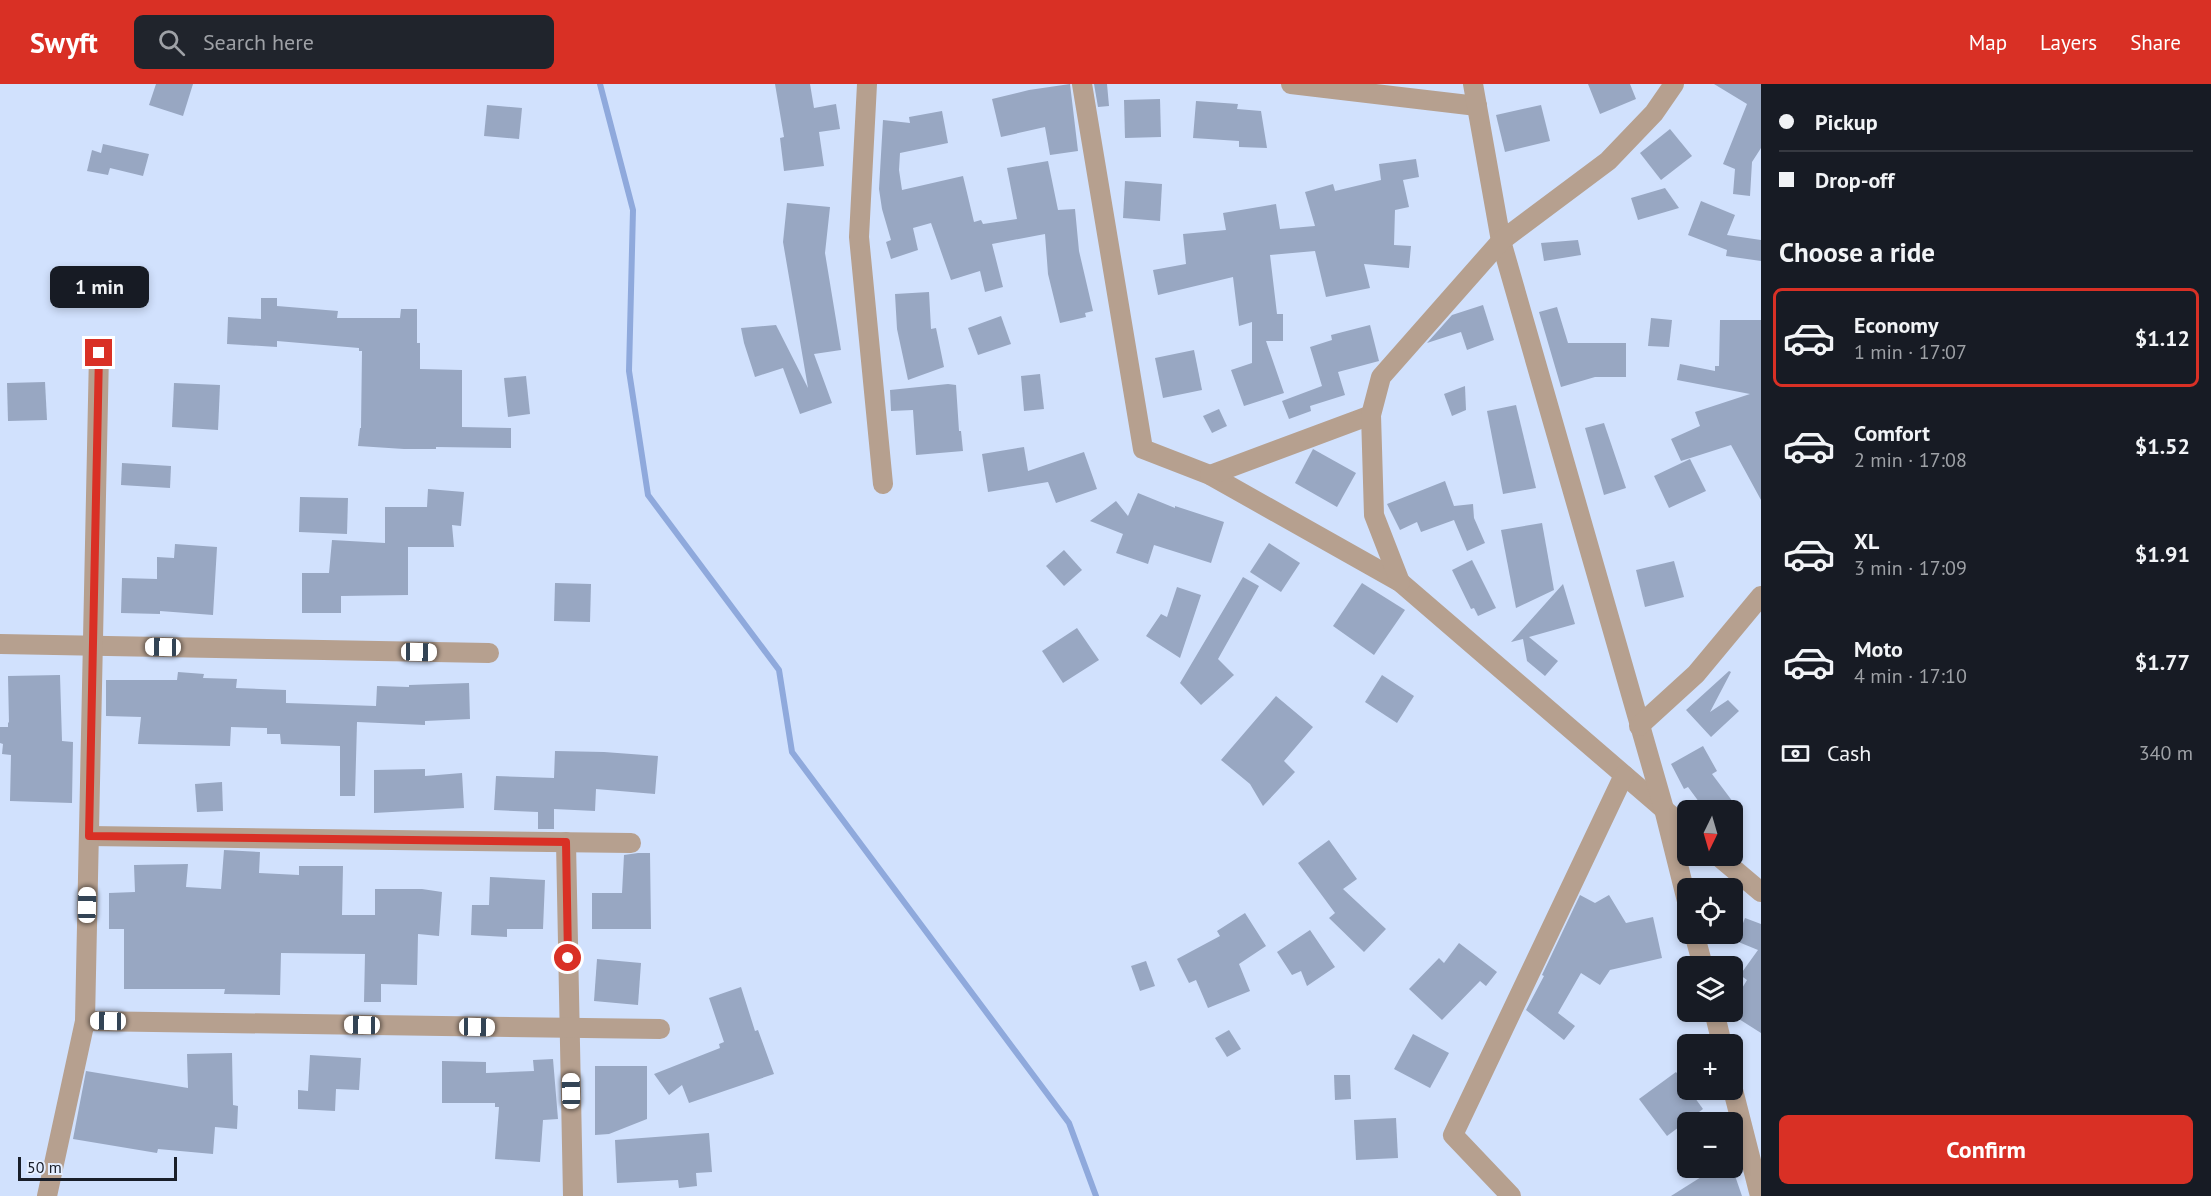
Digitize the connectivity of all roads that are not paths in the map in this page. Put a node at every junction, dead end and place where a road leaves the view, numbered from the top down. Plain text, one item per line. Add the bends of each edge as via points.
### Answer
1 (867, 84) edge
2 (1082, 84) edge
3 (1291, 84) edge
4 (1473, 84) edge
5 (1674, 84) edge
6 (1477, 106) junction
7 (1501, 241) junction
8 (99, 353) dead end
9 (1371, 415) junction
10 (1210, 475) junction
11 (883, 484) dead end
12 (1400, 582) junction
13 (1761, 596) edge
14 (0, 644) edge
15 (93, 645) junction
16 (489, 653) dead end
17 (1640, 726) junction
18 (1624, 775) junction
19 (1664, 809) junction
20 (1677, 820) edge
21 (89, 836) junction
22 (566, 842) junction
23 (631, 843) dead end
24 (1731, 866) edge
25 (1681, 878) edge
26 (1761, 892) edge
27 (85, 1021) junction
28 (570, 1028) junction
29 (660, 1029) dead end
30 (1736, 1100) edge
31 (47, 1196) edge
32 (573, 1196) edge
33 (1511, 1196) edge
34 (1760, 1196) edge

1 - 11 street via 859,237
2 - 10 street via 1143,449
3 - 6 street
4 - 6 street
5 - 7 street via 1654,113 1608,161
6 - 7 street
7 - 9 street via 1382,377
7 - 17 street
8 - 15 street
9 - 10 street
9 - 12 street via 1374,515
10 - 12 street
12 - 18 street
13 - 17 street via 1696,674
14 - 15 street
15 - 16 street
15 - 21 street
17 - 19 street
18 - 19 street
18 - 33 street via 1453,1135
19 - 20 street
19 - 25 street
21 - 22 street
21 - 27 street
22 - 23 street
22 - 28 street
24 - 26 street
27 - 28 street
27 - 31 street
28 - 29 street
28 - 32 street
30 - 34 street

